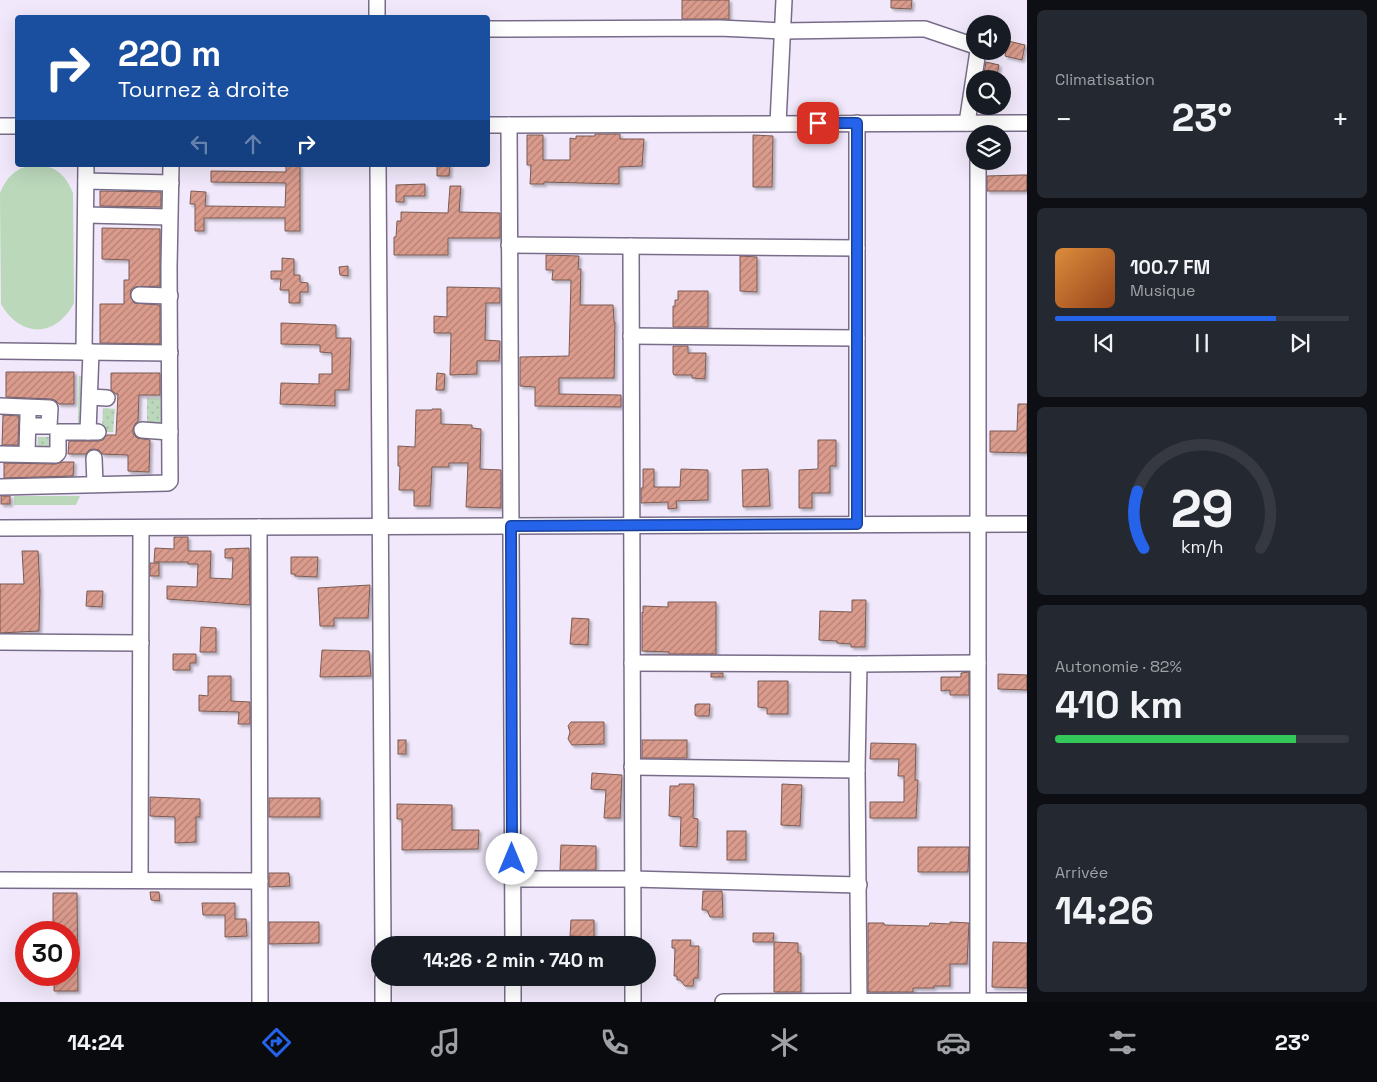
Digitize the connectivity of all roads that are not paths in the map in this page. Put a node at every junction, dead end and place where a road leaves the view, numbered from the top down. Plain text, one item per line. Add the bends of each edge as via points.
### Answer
1 (377, 0) edge
2 (784, 0) edge
3 (377, 15) edge
4 (490, 29) edge
5 (783, 31) junction
6 (966, 43) edge
7 (978, 60) edge
8 (778, 123) junction
9 (857, 123) junction
10 (1027, 123) edge
11 (490, 125) edge
12 (509, 125) junction
13 (975, 125) edge
14 (992, 125) edge
15 (0, 126) edge
16 (15, 126) edge
17 (966, 126) edge
18 (86, 167) edge
19 (172, 167) edge
20 (378, 167) edge
21 (978, 170) edge
22 (86, 181) junction
23 (171, 183) junction
24 (86, 215) junction
25 (170, 217) junction
26 (509, 245) junction
27 (631, 246) junction
28 (857, 248) junction
29 (139, 295) dead end
30 (170, 296) junction
31 (631, 336) junction
32 (857, 338) junction
33 (0, 351) edge
34 (87, 352) junction
35 (170, 353) junction
36 (90, 397) junction
37 (108, 398) dead end
38 (0, 406) edge
39 (28, 406) junction
40 (28, 426) junction
41 (142, 430) dead end
42 (170, 432) junction
43 (0, 454) edge
44 (27, 454) junction
45 (94, 458) dead end
46 (95, 484) junction
47 (0, 487) edge
48 (857, 524) junction
49 (978, 524) junction
50 (1027, 524) edge
51 (632, 525) junction
52 (381, 526) junction
53 (511, 526) junction
54 (258, 527) junction
55 (0, 528) edge
56 (142, 528) junction
57 (0, 642) edge
58 (141, 643) junction
59 (632, 663) junction
60 (978, 663) junction
61 (859, 664) junction
62 (632, 767) junction
63 (857, 770) junction
64 (512, 879) junction
65 (632, 879) junction
66 (0, 880) edge
67 (140, 880) junction
68 (260, 880) junction
69 (859, 884) junction
70 (383, 936) edge
71 (513, 936) edge
72 (633, 936) edge
73 (383, 986) edge
74 (513, 986) edge
75 (633, 986) edge
76 (859, 1001) edge
77 (978, 1001) edge
78 (1027, 1001) edge
79 (260, 1002) edge
80 (383, 1002) edge
81 (513, 1002) edge
82 (633, 1002) edge
83 (724, 1002) edge

1 - 3 street
2 - 5 street
4 - 5 street via 719,28
5 - 6 street via 925,29
5 - 8 street
7 - 13 street
8 - 9 street
8 - 12 street
9 - 17 street
9 - 28 street
10 - 14 street
11 - 12 street
12 - 26 street
15 - 16 street
18 - 22 street
19 - 23 street
20 - 52 street
21 - 49 street
22 - 23 street
22 - 24 street
23 - 25 street
24 - 25 street
24 - 34 street
25 - 30 street via 163,267
26 - 27 street
26 - 53 street
27 - 28 street
27 - 31 street
28 - 32 street
29 - 30 street
30 - 35 street
31 - 32 street
31 - 51 street
32 - 48 street
33 - 34 street
34 - 35 street
34 - 36 street
35 - 42 street
36 - 37 street
36 - 44 street via 93,432 59,432 58,454
38 - 39 street
39 - 40 street
39 - 40 street via 50,408 49,426
40 - 44 street
41 - 42 street
42 - 46 street via 169,483
43 - 44 street
45 - 46 street
46 - 47 street
48 - 49 street
48 - 51 street
49 - 50 street
49 - 60 street
51 - 53 street
51 - 59 street
52 - 53 street
52 - 54 street
52 - 70 street
53 - 64 street
54 - 56 street
54 - 68 street
55 - 56 street
56 - 58 street
57 - 58 street
58 - 67 street
59 - 61 street
59 - 62 street
60 - 61 street
60 - 77 street
61 - 63 street
62 - 63 street
62 - 65 street
63 - 69 street
64 - 65 street
64 - 71 street
65 - 69 street
65 - 72 street
66 - 67 street
67 - 68 street
68 - 79 street
69 - 76 street
73 - 80 street
74 - 81 street
75 - 82 street
76 - 77 street
76 - 83 street
77 - 78 street

